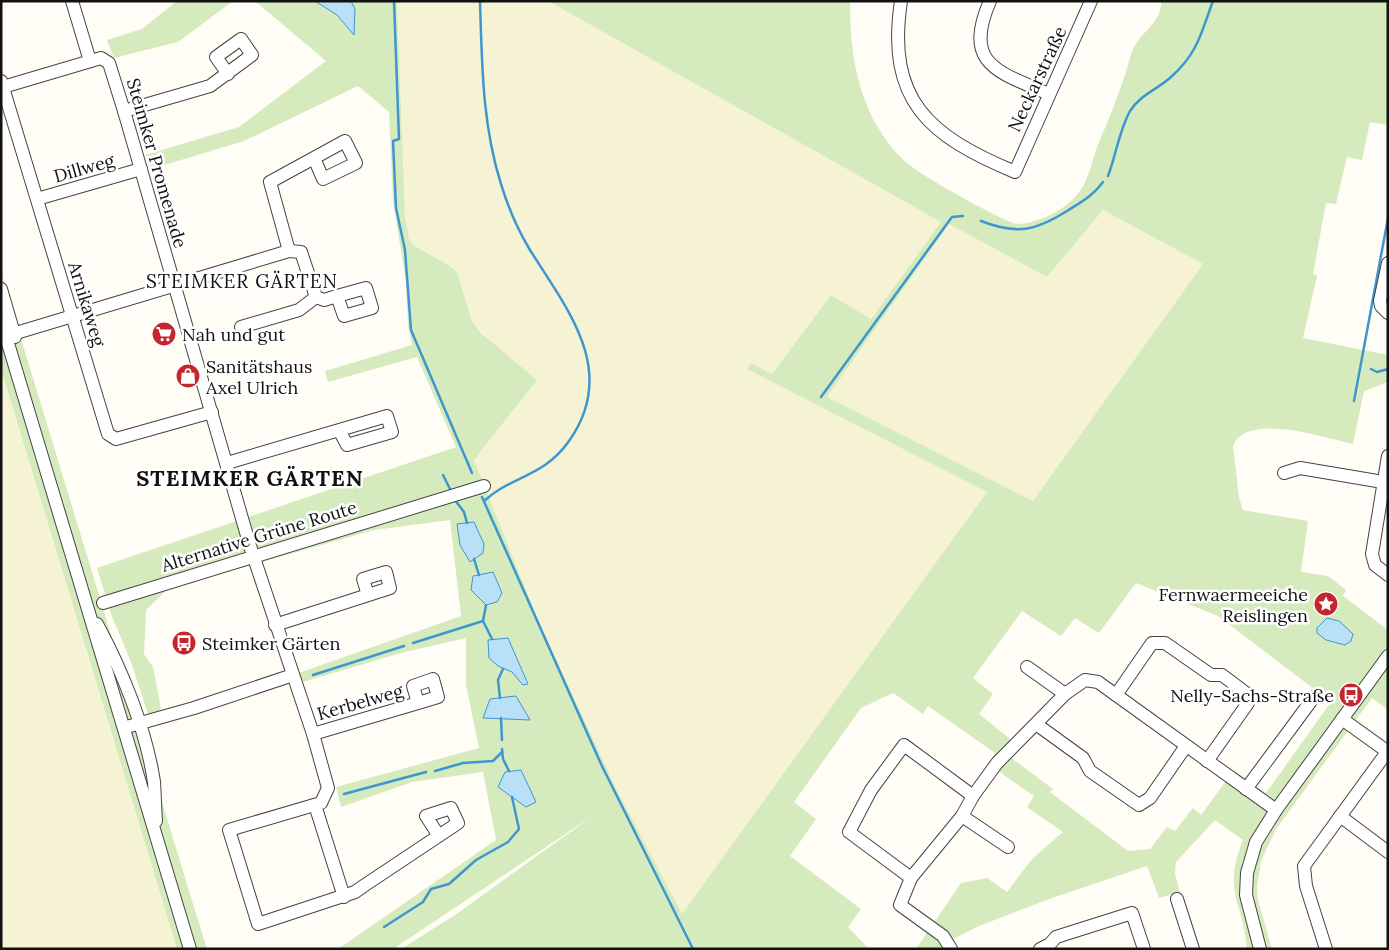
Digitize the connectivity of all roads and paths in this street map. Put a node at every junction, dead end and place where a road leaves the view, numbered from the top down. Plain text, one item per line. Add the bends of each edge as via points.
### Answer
1 (72, 1) edge
2 (901, 1) edge
3 (990, 1) edge
4 (1090, 1) edge
5 (90, 61) junction
6 (228, 74) dead end
7 (2, 84) edge
8 (1049, 94) junction
9 (124, 111) junction
10 (314, 158) dead end
11 (140, 169) junction
12 (37, 199) junction
13 (295, 252) junction
14 (1388, 263) edge
15 (174, 286) junction
16 (1, 289) edge
17 (337, 296) dead end
18 (316, 297) junction
19 (1388, 313) edge
20 (73, 317) junction
21 (1, 320) edge
22 (242, 327) dead end
23 (10, 334) junction
24 (212, 412) junction
25 (339, 430) dead end
26 (1388, 456) edge
27 (227, 464) junction
28 (1284, 473) dead end
29 (1382, 482) junction
30 (484, 486) dead end
31 (253, 556) junction
32 (1388, 575) edge
33 (80, 585) junction
34 (368, 595) dead end
35 (103, 603) dead end
36 (275, 625) junction
37 (1388, 656) edge
38 (1027, 667) dead end
39 (293, 675) junction
40 (1065, 694) junction
41 (1116, 695) junction
42 (1314, 697) dead end
43 (418, 703) dead end
44 (1342, 719) junction
45 (138, 724) junction
46 (1036, 724) junction
47 (123, 728) junction
48 (313, 734) junction
49 (1186, 746) junction
50 (1387, 752) edge
51 (1207, 761) junction
52 (1246, 789) junction
53 (973, 796) junction
54 (316, 805) junction
55 (1276, 810) junction
56 (962, 816) junction
57 (1340, 816) junction
58 (439, 836) dead end
59 (1008, 847) dead end
60 (1388, 852) edge
61 (160, 853) junction
62 (911, 878) junction
63 (344, 897) junction
64 (1177, 899) dead end
65 (190, 949) edge
66 (951, 949) edge
67 (1040, 949) edge
68 (1144, 949) edge
69 (1193, 949) edge
70 (1260, 949) edge
71 (1326, 949) edge

1 - 5 street
2 - 8 street, Neckarstraße via 896,31 900,66 914,103 936,130 967,151 1015,172
3 - 8 street via 981,22 980,43 988,62 1004,74
4 - 8 street, Neckarstraße
5 - 7 street
5 - 9 street, Steimker Promenade via 101,58 108,63
6 - 9 street via 210,86
7 - 12 street, Arnikaweg
9 - 11 street, Steimker Promenade
10 - 13 street via 323,179 356,163 345,141 270,182
11 - 12 street, Dillweg
11 - 15 street, Steimker Promenade
12 - 20 street, Arnikaweg
13 - 15 street
13 - 18 street
14 - 19 street via 1380,301
15 - 20 street
15 - 24 street, Steimker Promenade
16 - 23 street
17 - 18 street via 324,300
18 - 22 street via 299,310
20 - 23 street
20 - 24 street, Arnikaweg via 108,434 116,439
21 - 23 street
23 - 33 street via 28,383 34,435
24 - 27 street, Steimker Promenade
25 - 27 street
26 - 29 street
27 - 31 street, Steimker Promenade
28 - 29 street via 1300,468
29 - 32 street via 1372,554 1375,565
30 - 31 street, Alternative Grüne Route
31 - 35 street, Alternative Grüne Route
31 - 36 street, Steimker Promenade
33 - 45 street via 114,654
33 - 47 street
34 - 36 street
36 - 39 street, Steimker Promenade
37 - 44 street
38 - 40 street
39 - 45 street
39 - 48 street, Steimker Promenade
40 - 41 street via 1078,683 1091,680
40 - 46 street
41 - 49 street
41 - 51 street via 1152,643 1165,643 1211,675 1222,674 1246,693 1248,703
42 - 52 street
43 - 48 street, Kerbelweg
44 - 50 street
44 - 55 street
45 - 47 street
45 - 61 street via 154,784
46 - 49 street via 1083,758 1090,771 1140,805 1150,798
46 - 53 street via 997,763
47 - 61 street
48 - 54 street, Steimker Promenade via 328,788 321,803
49 - 51 street
50 - 57 street
51 - 52 street
52 - 55 street
53 - 56 street
53 - 62 street via 904,745 871,790 849,832
54 - 63 street
54 - 63 street via 229,830 251,904 258,924
55 - 70 street via 1256,842 1247,873 1248,907
56 - 59 street
56 - 62 street
57 - 60 street
57 - 71 street via 1304,866 1306,886
58 - 63 street
61 - 65 street
62 - 66 street via 900,905 943,936
64 - 69 street
67 - 68 street via 1056,937 1132,913

